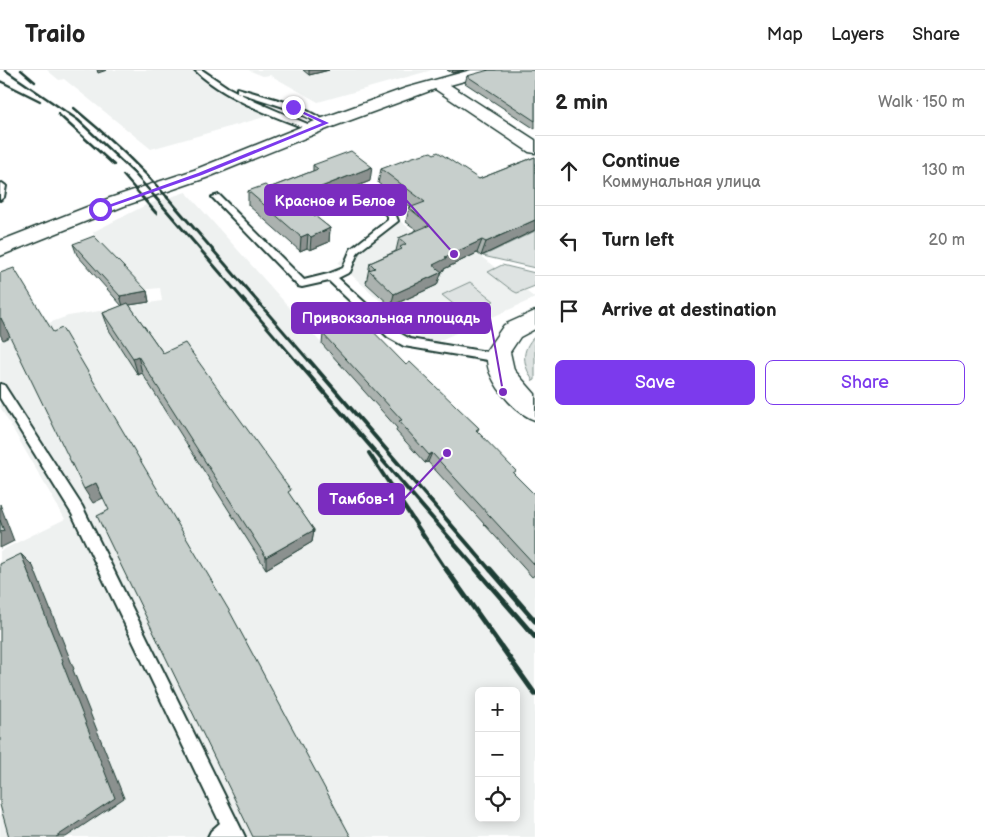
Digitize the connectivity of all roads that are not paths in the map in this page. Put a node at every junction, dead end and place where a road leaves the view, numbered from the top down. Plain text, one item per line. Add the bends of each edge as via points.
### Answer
1 (198, 70) edge
2 (212, 70) edge
3 (488, 70) edge
4 (437, 84) junction
5 (320, 126) junction
6 (535, 148) edge
7 (2, 186) dead end
8 (367, 194) dead end
9 (0, 197) edge
10 (216, 197) dead end
11 (0, 249) edge
12 (331, 277) junction
13 (535, 319) edge
14 (499, 358) junction
15 (0, 388) edge
16 (535, 410) edge
17 (228, 834) edge

1 - 5 lane via 221,88 274,114
2 - 5 lane via 230,85 293,107
3 - 4 main road
4 - 5 main road
4 - 6 main road
5 - 11 main road
7 - 9 lane
8 - 12 lane via 392,215 393,221 354,251 347,270
10 - 12 lane via 302,284
12 - 14 lane via 392,334 408,343
13 - 14 main road via 512,331 498,351
14 - 16 main road via 502,373 518,395
15 - 17 lane via 78,510

